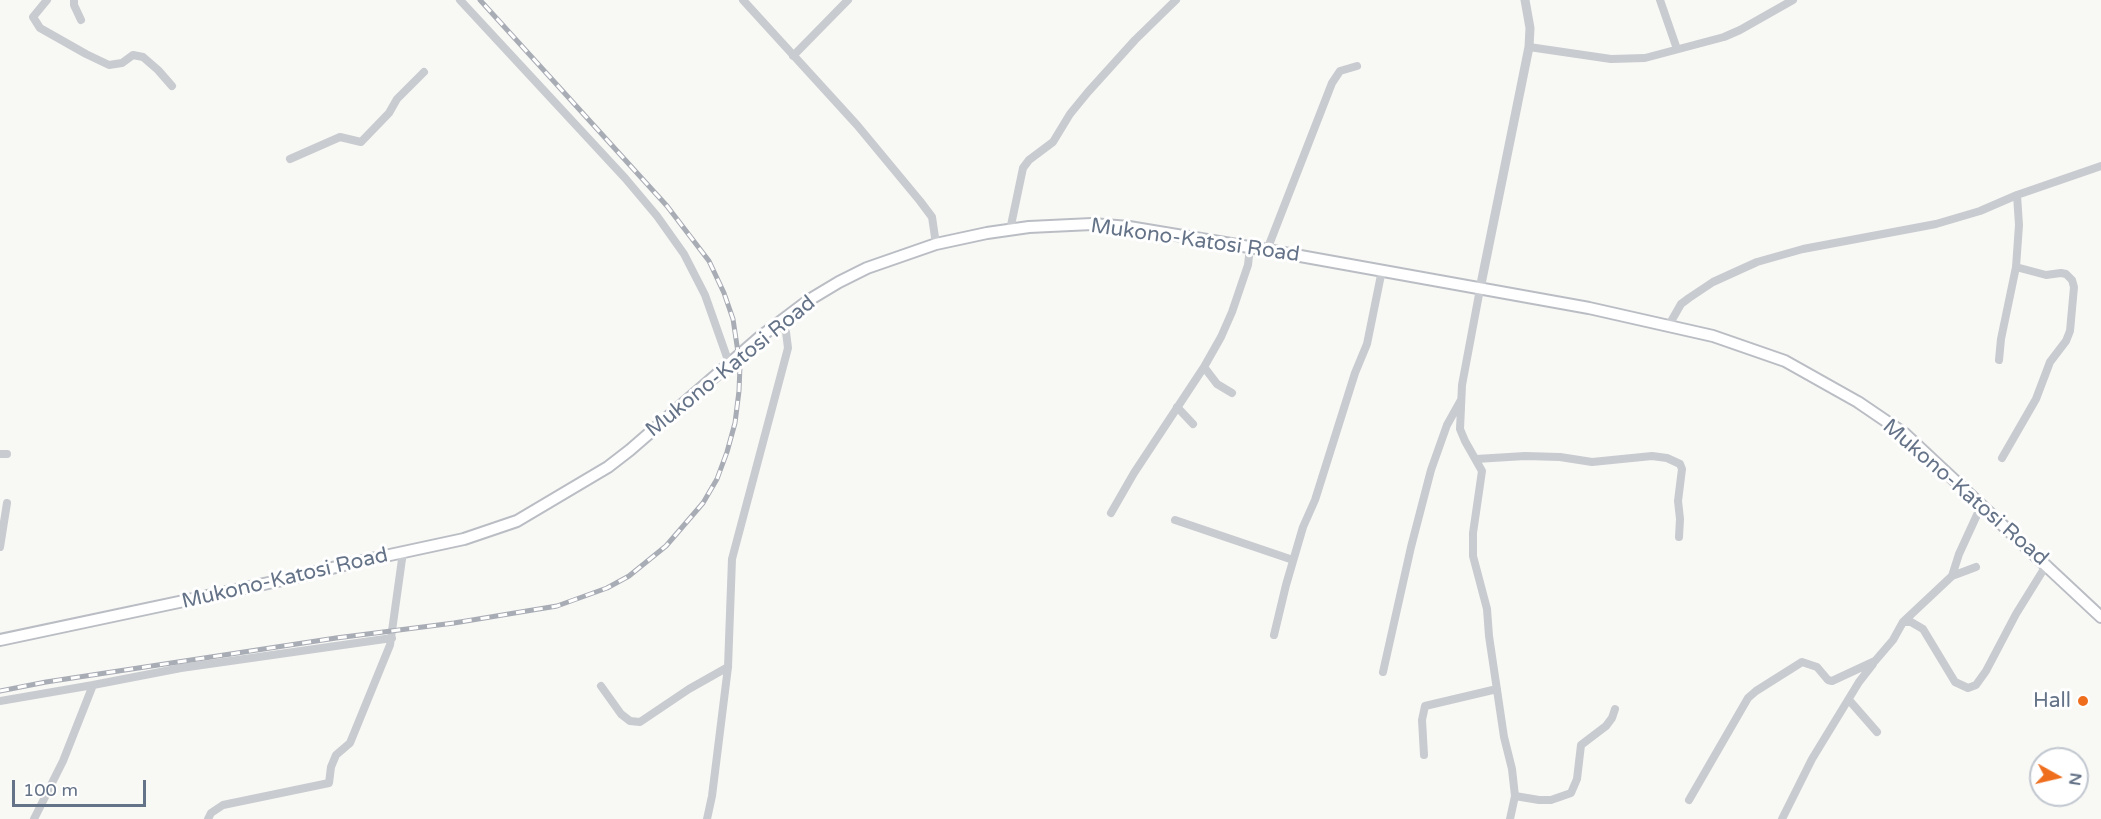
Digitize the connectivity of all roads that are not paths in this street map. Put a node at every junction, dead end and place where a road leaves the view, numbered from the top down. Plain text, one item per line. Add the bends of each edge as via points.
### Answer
1 (47, 0) edge
2 (74, 0) edge
3 (460, 0) edge
4 (743, 0) edge
5 (848, 0) edge
6 (1176, 0) edge
7 (1525, 0) edge
8 (1660, 0) edge
9 (1793, 0) edge
10 (81, 20) dead end
11 (1529, 47) junction
12 (1677, 49) junction
13 (793, 56) junction
14 (1357, 66) dead end
15 (423, 72) dead end
16 (172, 86) dead end
17 (290, 159) dead end
18 (2101, 166) edge
19 (2017, 195) junction
20 (1010, 230) junction
21 (936, 244) junction
22 (1250, 247) junction
23 (1267, 250) junction
24 (2016, 267) junction
25 (1382, 270) junction
26 (1480, 289) junction
27 (779, 323) junction
28 (1669, 326) junction
29 (2000, 360) dead end
30 (729, 363) junction
31 (1204, 367) junction
32 (1232, 393) dead end
33 (1462, 399) junction
34 (1177, 407) junction
35 (1194, 424) dead end
36 (2002, 458) dead end
37 (1476, 459) junction
38 (7, 503) dead end
39 (1982, 504) junction
40 (1111, 513) dead end
41 (1175, 520) dead end
42 (1679, 537) dead end
43 (0, 547) edge
44 (403, 552) junction
45 (1293, 560) junction
46 (2047, 564) junction
47 (1976, 567) dead end
48 (1952, 576) junction
49 (2101, 617) edge
50 (1903, 622) junction
51 (1274, 636) dead end
52 (392, 638) junction
53 (0, 640) edge
54 (1875, 661) junction
55 (728, 668) junction
56 (1383, 672) dead end
57 (93, 685) junction
58 (601, 686) dead end
59 (1497, 689) junction
60 (1849, 700) junction
61 (0, 701) edge
62 (1615, 709) dead end
63 (1877, 732) dead end
64 (1424, 754) dead end
65 (1515, 796) junction
66 (1689, 800) dead end
67 (34, 819) edge
68 (208, 819) edge
69 (707, 819) edge
70 (1510, 819) edge
71 (1782, 819) edge

1 - 16 street via 33,17 40,27 109,65 122,63 133,55 142,57
2 - 10 street
3 - 30 street via 657,216 684,254 705,295
4 - 13 street
5 - 13 street
6 - 20 street via 1088,92 1053,142 1023,168
7 - 11 street
8 - 12 street
9 - 12 street via 1724,37
11 - 12 street via 1622,59
11 - 26 street
13 - 21 street via 920,201 932,217
14 - 23 street via 1340,71 1332,83
15 - 17 street via 361,142 340,137
18 - 19 street
19 - 24 street
19 - 28 street via 1936,224 1803,249 1758,262 1713,282 1689,298
20 - 21 main road, Mukono-Katosi Road
20 - 22 main road, Mukono-Katosi Road via 1092,224
21 - 27 main road, Mukono-Katosi Road via 867,268 809,300
22 - 23 main road, Mukono-Katosi Road
22 - 31 street via 1232,312
23 - 25 main road, Mukono-Katosi Road
24 - 29 street
24 - 36 street via 2046,275 2066,274 2074,287 2066,341 2050,362 2036,399
25 - 26 main road, Mukono-Katosi Road
25 - 45 street via 1367,344
26 - 28 main road, Mukono-Katosi Road
26 - 33 street
27 - 30 main road, Mukono-Katosi Road
27 - 55 street via 786,332 788,348 732,559
28 - 39 main road, Mukono-Katosi Road via 1742,345 1827,383 1905,434
30 - 44 main road, Mukono-Katosi Road via 630,450 549,503 517,521 464,539
31 - 32 street via 1217,384
31 - 34 street
33 - 37 street via 1460,429
33 - 56 street via 1447,425 1431,470
34 - 35 street
34 - 40 street
37 - 42 street via 1525,456 1592,462 1667,458 1682,468
37 - 59 street via 1482,471 1473,556 1487,609
38 - 43 street
39 - 46 main road, Mukono-Katosi Road
39 - 48 street
41 - 45 street
44 - 52 street
44 - 53 main road, Mukono-Katosi Road
45 - 51 street
46 - 49 main road, Mukono-Katosi Road
46 - 50 street via 1986,671 1971,688 1955,682 1923,629
47 - 48 street
48 - 50 street
50 - 54 street
52 - 57 street via 181,668
52 - 68 street via 350,743 336,755 329,783 223,805
54 - 60 street
54 - 66 street via 1832,681 1802,662 1756,691 1742,706
55 - 58 street via 640,722 621,714
55 - 69 street
57 - 61 street
57 - 67 street via 63,762
59 - 64 street via 1425,706
59 - 65 street
60 - 63 street
60 - 71 street via 1812,759
62 - 65 street via 1606,726 1581,745 1577,779 1571,793 1551,800
65 - 70 street

